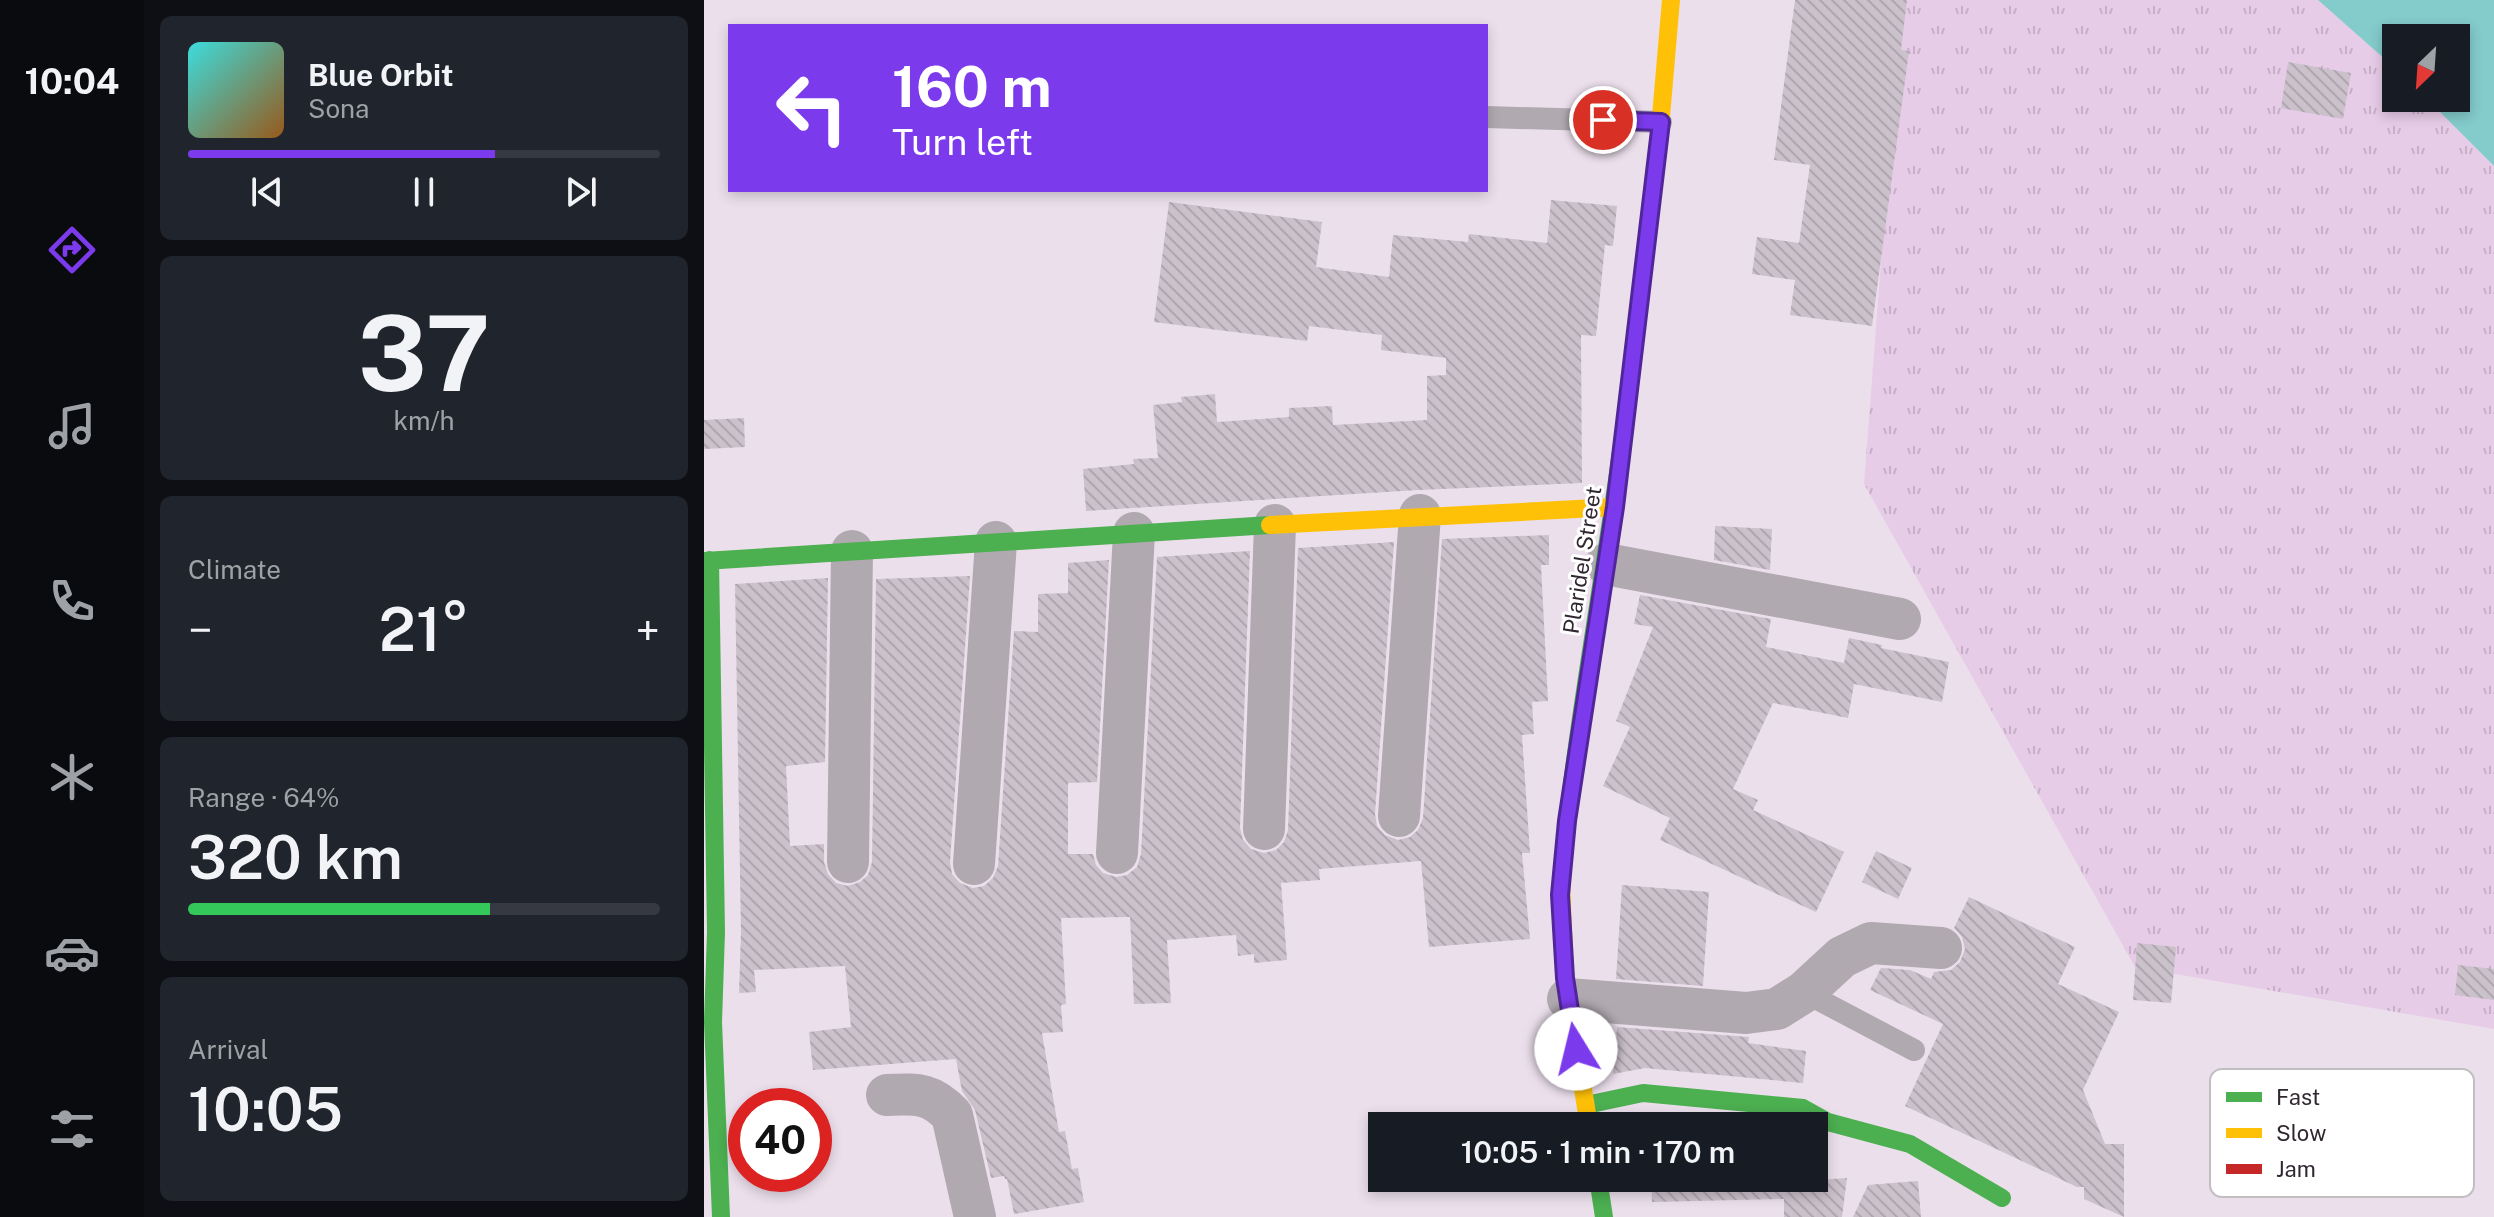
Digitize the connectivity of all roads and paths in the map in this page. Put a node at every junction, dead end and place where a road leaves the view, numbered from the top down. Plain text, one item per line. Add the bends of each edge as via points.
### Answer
1 (1671, 0) edge
2 (1488, 117) edge
3 (1661, 122) junction
4 (1615, 507) junction
5 (1420, 515) junction
6 (1275, 525) junction
7 (1134, 533) junction
8 (996, 542) junction
9 (852, 551) junction
10 (707, 560) edge
11 (1606, 564) junction
12 (1900, 619) dead end
13 (1399, 816) dead end
14 (1264, 829) dead end
15 (1117, 853) dead end
16 (848, 862) dead end
17 (974, 864) dead end
18 (1941, 948) dead end
19 (1804, 992) junction
20 (1568, 999) junction
21 (1914, 1050) dead end
22 (887, 1095) dead end
23 (1586, 1105) junction
24 (1587, 1112) edge
25 (1600, 1192) edge
26 (2002, 1198) dead end
27 (721, 1217) edge
28 (975, 1217) edge
29 (1604, 1217) edge

1 - 3 street, Plaridel Street
2 - 3 lane
3 - 4 street, Plaridel Street
4 - 5 street
4 - 11 street, Plaridel Street
5 - 6 street
5 - 13 street
6 - 7 street
6 - 14 street
7 - 8 street
7 - 15 street
8 - 9 street
8 - 17 street
9 - 10 street
9 - 16 street
10 - 27 street
11 - 12 street
11 - 20 street, Plaridel Street via 1569,796 1562,881
18 - 19 street via 1871,943 1842,957
19 - 20 street via 1777,1009 1746,1013
19 - 21 lane
20 - 23 street, Plaridel Street
22 - 28 street via 923,1094 952,1115
23 - 24 street, Plaridel Street
23 - 26 street via 1643,1093 1803,1108 1828,1122 1910,1144
25 - 29 street

